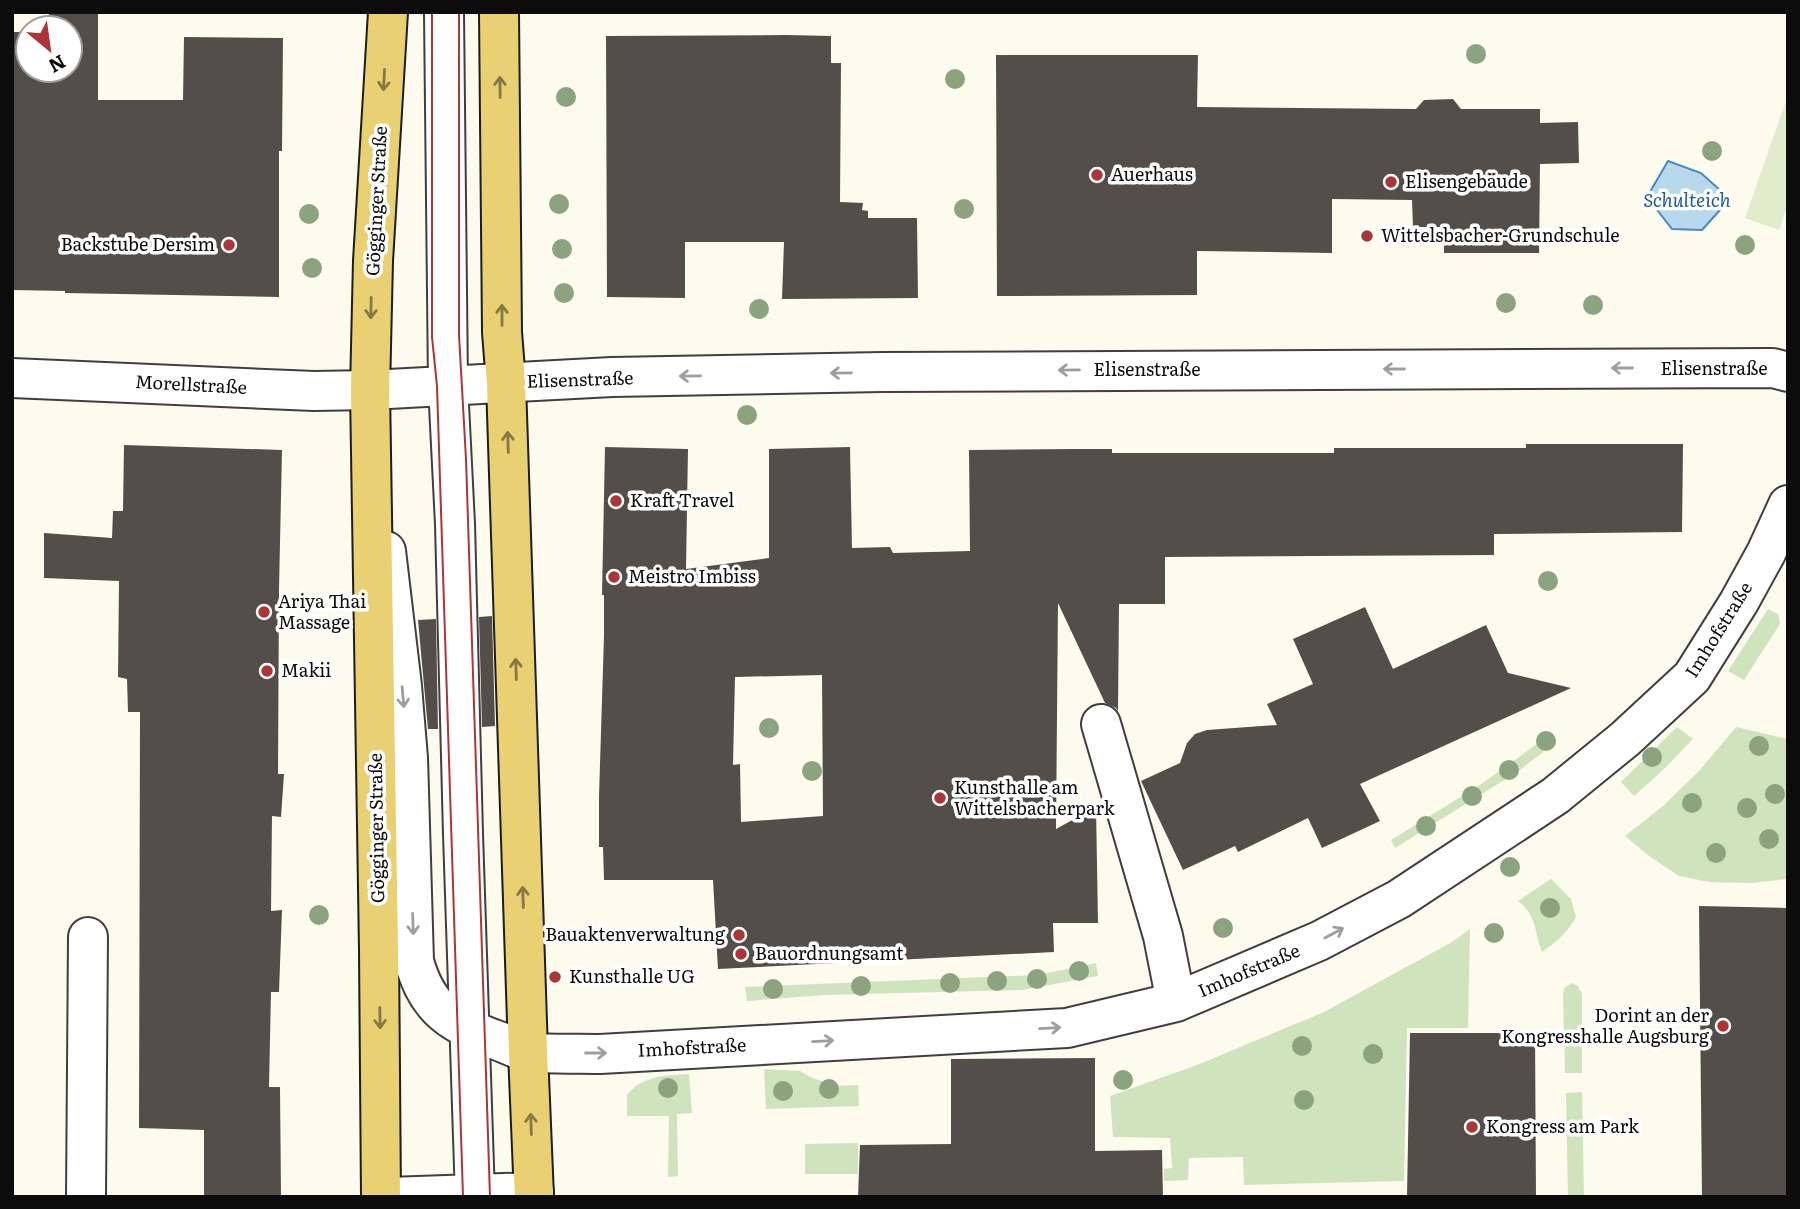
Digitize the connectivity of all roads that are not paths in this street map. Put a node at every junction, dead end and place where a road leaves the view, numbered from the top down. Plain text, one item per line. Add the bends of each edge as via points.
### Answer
1 (388, 12) edge
2 (444, 12) edge
3 (499, 12) edge
4 (1788, 372) edge
5 (12, 378) edge
6 (506, 383) junction
7 (448, 385) junction
8 (370, 390) junction
9 (372, 459) junction
10 (1788, 505) edge
11 (1101, 724) dead end
12 (88, 936) dead end
13 (1176, 1002) junction
14 (469, 1030) junction
15 (528, 1052) junction
16 (534, 1195) edge
17 (475, 1196) edge
18 (86, 1197) edge
19 (381, 1197) edge
20 (389, 1197) edge

1 -> 8 main road, Gögginger Straße
2 - 7 street
6 -> 3 main road
4 -> 6 street, Elisenstraße via 1481,368 882,372
5 - 8 street, Morellstraße
6 - 7 street
15 -> 6 main road
7 - 8 street
7 - 14 street
8 - 9 main road, Gögginger Straße
9 -> 14 street, Gögginger Straße via 404,710 414,961 429,999
9 -> 19 main road, Gögginger Straße
13 -> 10 street, Imhofstraße via 1319,941 1399,899 1566,787 1692,677 1739,602
11 - 13 street via 1163,936
12 - 18 street
15 -> 13 street, Imhofstraße via 600,1054 1067,1028
14 - 15 street, Gögginger Straße
14 - 17 street
16 -> 15 main road
16 - 17 street
17 - 20 street

